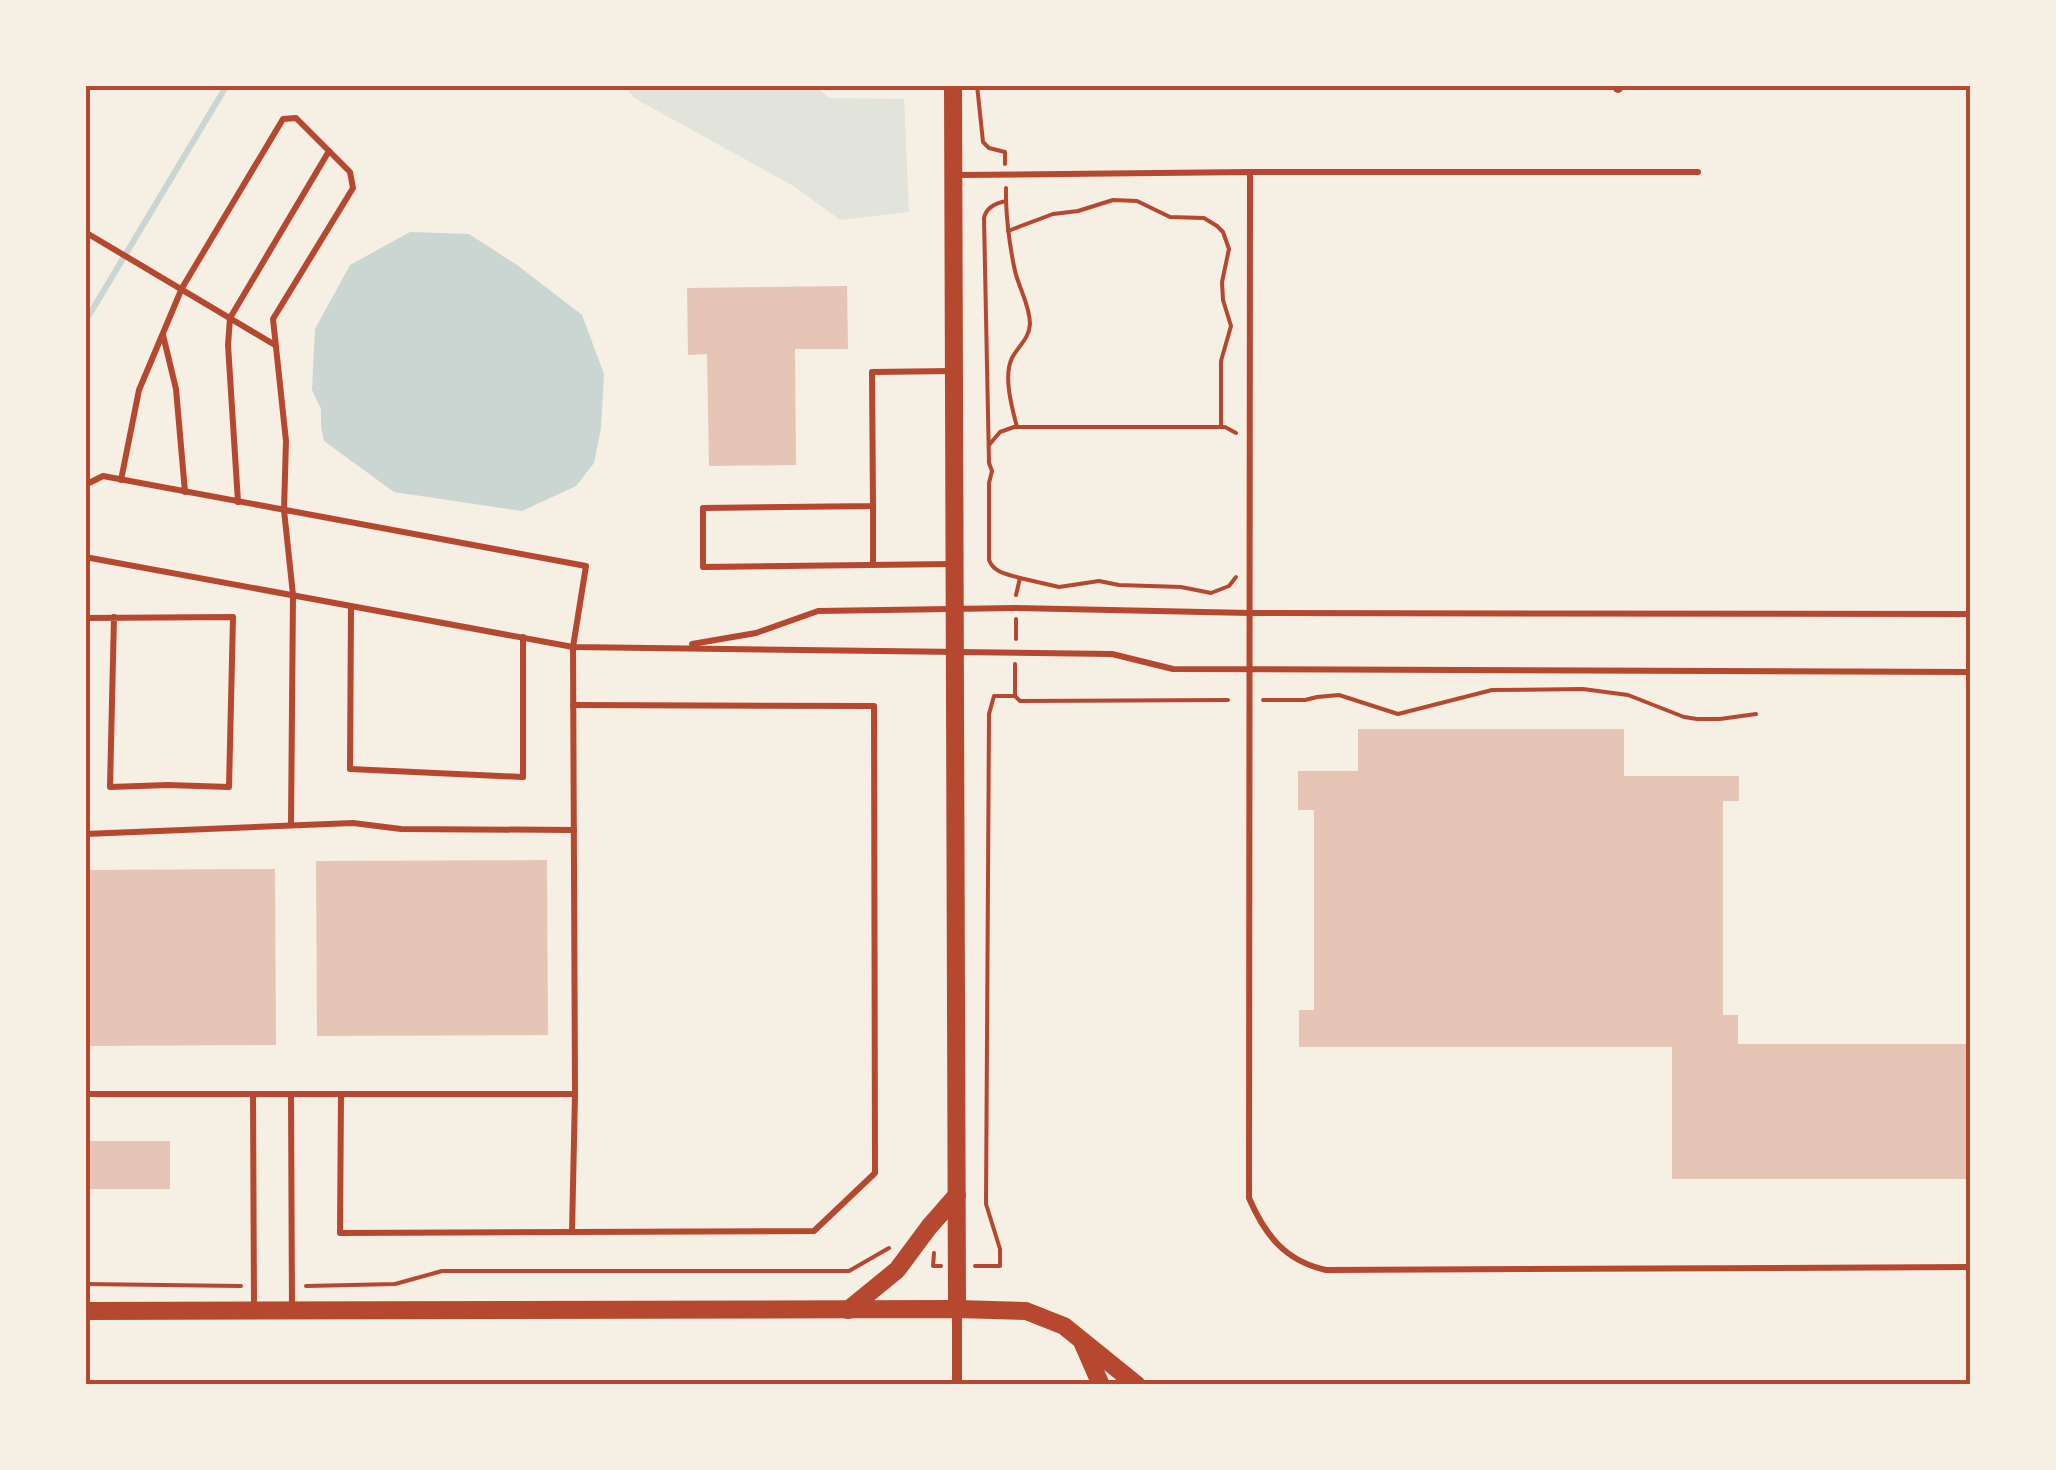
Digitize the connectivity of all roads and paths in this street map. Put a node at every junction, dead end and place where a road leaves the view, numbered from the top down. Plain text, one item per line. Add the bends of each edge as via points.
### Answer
1 (952, 85) edge
2 (977, 85) edge
3 (329, 151) junction
4 (1250, 172) junction
5 (1698, 172) dead end
6 (953, 175) junction
7 (1006, 175) junction
8 (1006, 201) junction
9 (85, 232) edge
10 (1008, 232) junction
11 (182, 288) junction
12 (230, 318) junction
13 (162, 334) junction
14 (276, 345) junction
15 (954, 371) junction
16 (1017, 427) junction
17 (1222, 428) junction
18 (1237, 435) dead end
19 (989, 445) junction
20 (122, 480) junction
21 (85, 485) edge
22 (185, 492) junction
23 (238, 502) junction
24 (873, 506) junction
25 (284, 510) junction
26 (85, 556) edge
27 (954, 564) junction
28 (874, 565) junction
29 (1236, 575) dead end
30 (1020, 578) junction
31 (293, 595) junction
32 (352, 606) junction
33 (1016, 608) junction
34 (954, 609) junction
35 (1250, 613) junction
36 (1971, 614) edge
37 (114, 617) junction
38 (85, 618) edge
39 (523, 637) junction
40 (678, 646) junction
41 (573, 647) junction
42 (954, 654) junction
43 (1016, 654) junction
44 (1250, 669) junction
45 (1971, 672) edge
46 (1016, 696) junction
47 (1228, 700) dead end
48 (1263, 700) dead end
49 (573, 705) junction
50 (1756, 714) dead end
51 (291, 825) junction
52 (574, 830) junction
53 (85, 834) edge
54 (85, 1094) edge
55 (253, 1094) junction
56 (291, 1094) junction
57 (341, 1094) junction
58 (575, 1094) junction
59 (957, 1195) junction
60 (572, 1232) junction
61 (918, 1245) junction
62 (890, 1248) dead end
63 (957, 1266) junction
64 (1971, 1267) edge
65 (85, 1284) edge
66 (254, 1286) junction
67 (292, 1286) junction
68 (957, 1309) junction
69 (848, 1310) junction
70 (85, 1311) edge
71 (254, 1311) junction
72 (292, 1311) junction
73 (1081, 1339) junction
74 (957, 1385) edge
75 (1101, 1385) edge
76 (1137, 1385) edge

1 - 6 main road
2 - 7 path via 983,142 1005,152
3 - 11 lane via 296,118 284,120
3 - 12 lane
3 - 14 lane via 350,172 353,188 272,319
4 - 5 lane
4 - 7 lane
4 - 35 lane
6 - 7 lane
6 - 15 main road
7 - 8 path
8 - 10 path
8 - 19 path via 984,218
9 - 11 lane
10 - 16 path via 1030,317 1009,371
10 - 17 path via 1113,200 1170,217 1204,218 1224,232 1229,249 1222,282 1231,326 1222,361
11 - 12 lane
11 - 13 lane
12 - 14 lane
12 - 23 lane
13 - 20 lane via 138,390
13 - 22 lane via 176,388
14 - 25 lane via 286,441
15 - 24 lane via 872,372
15 - 27 main road
16 - 17 path
16 - 19 path via 1004,429
17 - 18 path
19 - 30 path via 989,560
20 - 21 lane via 102,476
20 - 22 lane
22 - 23 lane
23 - 25 lane
24 - 28 lane
24 - 28 lane via 703,508 703,567
25 - 31 lane
25 - 41 lane via 586,566
26 - 31 lane
27 - 28 lane
27 - 34 main road
29 - 30 path via 1211,593 1099,581 1059,587
30 - 33 path
31 - 32 lane
31 - 51 lane
32 - 39 lane
32 - 39 lane via 350,769 524,778
33 - 34 lane
33 - 35 lane
33 - 43 path
34 - 40 lane via 818,610 756,632
34 - 42 main road
35 - 36 lane
35 - 44 lane
37 - 37 lane via 233,617 229,787 110,787
37 - 38 lane
39 - 41 lane
40 - 41 lane
40 - 42 lane
41 - 49 lane
42 - 43 lane
42 - 59 main road
43 - 44 lane via 1112,654 1173,669
43 - 46 path
44 - 45 lane
44 - 64 lane via 1249,1198 1261,1226 1286,1253 1326,1270
46 - 47 path via 1020,702
46 - 63 path via 994,696 989,714 986,1204 1000,1266
48 - 50 path via 1339,696 1398,714 1492,690 1583,689 1697,719
49 - 52 lane
49 - 60 lane via 874,706 875,1173 814,1231
51 - 52 lane
51 - 53 lane
52 - 58 lane
54 - 55 lane
55 - 56 lane
55 - 66 lane
56 - 57 lane
56 - 67 lane
57 - 58 lane
57 - 60 lane via 340,1233
58 - 60 lane
59 - 61 main road
59 - 63 main road
61 - 63 path via 934,1253 933,1266
61 - 69 main road
62 - 67 path via 849,1271 442,1272 394,1284
63 - 68 main road
65 - 66 path
66 - 71 lane
67 - 72 lane
68 - 69 main road
68 - 73 main road via 1026,1311
68 - 74 street
69 - 72 main road
70 - 71 main road
71 - 72 main road
73 - 75 main road
73 - 76 main road

